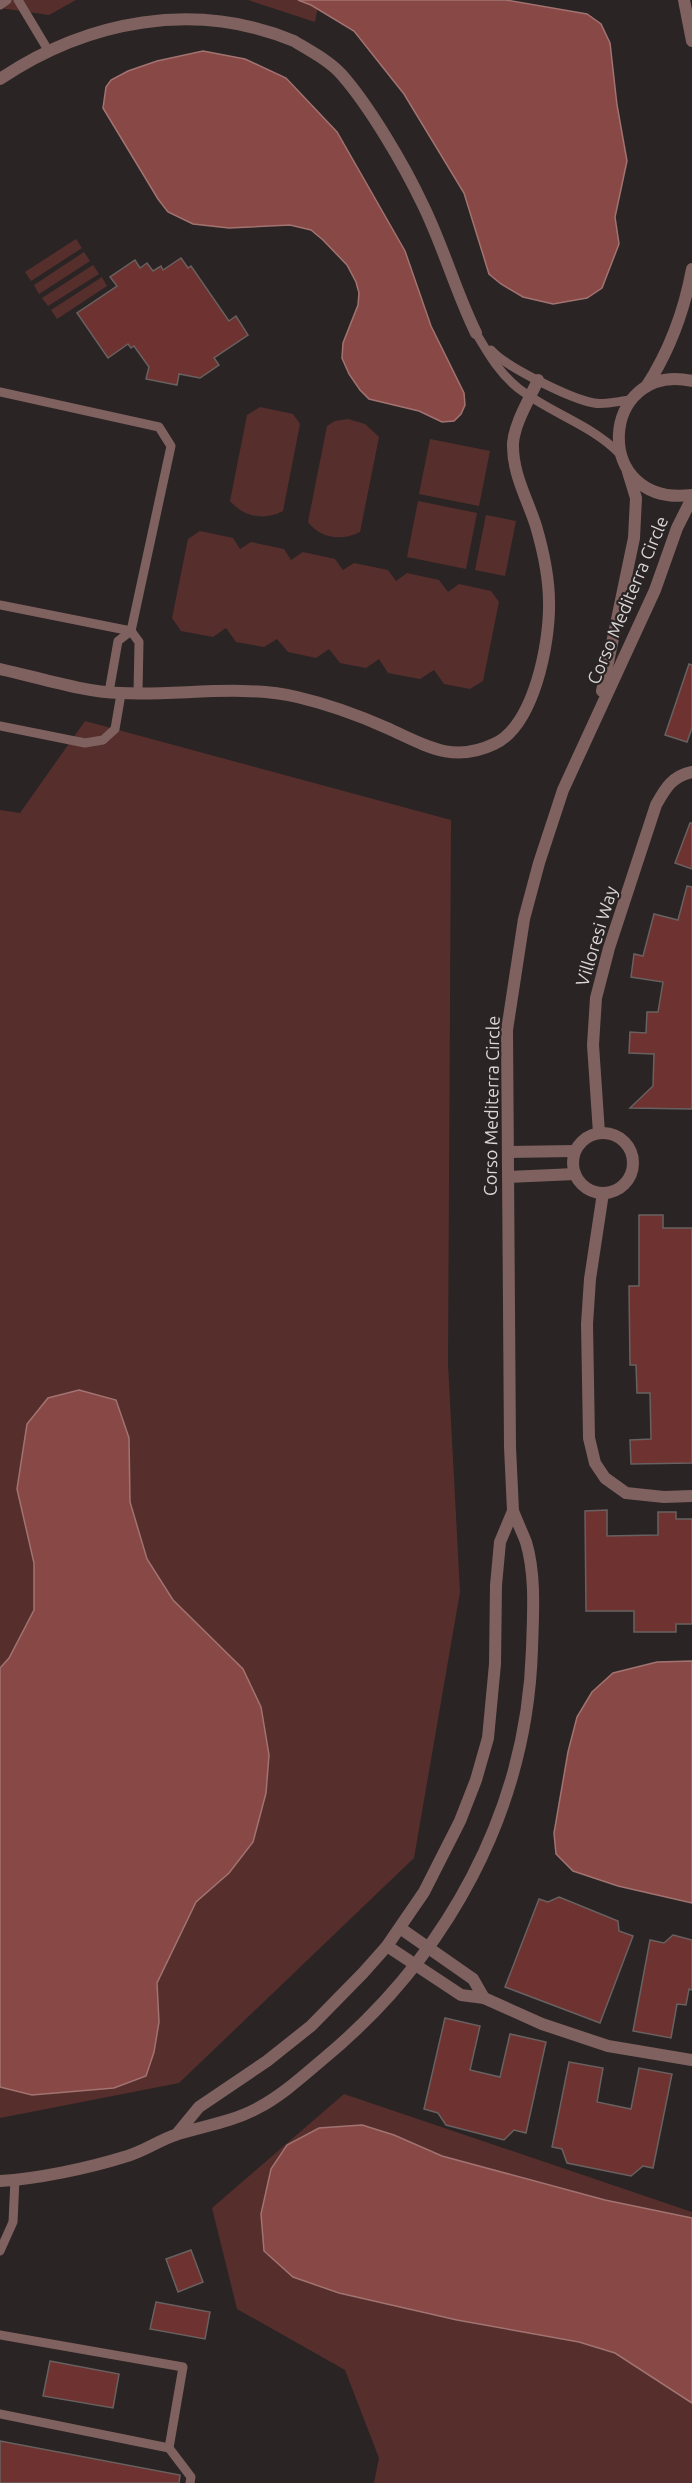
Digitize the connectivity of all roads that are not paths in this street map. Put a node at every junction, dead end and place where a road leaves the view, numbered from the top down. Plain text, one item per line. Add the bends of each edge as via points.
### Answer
1 (7, 0) edge
2 (18, 0) edge
3 (684, 0) edge
4 (0, 5) edge
5 (692, 41) edge
6 (48, 50) junction
7 (0, 79) edge
8 (692, 269) edge
9 (476, 333) junction
10 (538, 380) junction
11 (692, 381) edge
12 (646, 387) junction
13 (0, 392) edge
14 (530, 397) junction
15 (631, 400) junction
16 (619, 453) junction
17 (628, 472) junction
18 (692, 497) edge
19 (0, 605) edge
20 (131, 631) junction
21 (0, 669) edge
22 (115, 693) junction
23 (138, 693) junction
24 (596, 716) junction
25 (0, 726) edge
26 (692, 772) edge
27 (599, 1133) junction
28 (575, 1150) junction
29 (508, 1152) junction
30 (575, 1174) junction
31 (508, 1177) junction
32 (603, 1193) junction
33 (692, 1496) edge
34 (513, 1511) junction
35 (400, 1928) junction
36 (387, 1946) junction
37 (428, 1948) junction
38 (416, 1965) junction
39 (484, 1998) junction
40 (692, 2061) edge
41 (176, 2135) junction
42 (15, 2179) junction
43 (0, 2181) edge
44 (0, 2251) edge
45 (0, 2335) edge
46 (0, 2414) edge
47 (169, 2448) junction
48 (190, 2483) edge

1 - 4 lane
2 - 6 lane
3 - 5 street
6 - 7 street
6 - 9 street via 112,23 164,12 197,12 254,22 315,54 341,74 357,96 421,200
8 - 12 street, Corso Mediterra Circle via 672,339
9 - 10 lane via 500,360
9 - 14 lane via 498,369
10 - 14 street
10 - 15 lane via 594,403
11 - 12 street, Corso Mediterra Circle via 663,380
12 - 15 street, Corso Mediterra Circle
13 - 20 lane via 159,427 171,446
14 - 16 lane via 586,427
14 - 23 street via 513,443 515,471 536,526 549,603 545,642 530,701 505,738 465,753 447,753 335,708 295,697 255,691
15 - 16 street, Corso Mediterra Circle via 621,416 617,434
16 - 17 street, Corso Mediterra Circle
17 - 18 street, Corso Mediterra Circle via 657,494
17 - 24 street, Corso Mediterra Circle via 636,498 633,546
18 - 24 street, Corso Mediterra Circle via 655,590
19 - 20 lane
20 - 22 lane via 118,641
20 - 23 lane via 139,642
21 - 22 street
22 - 23 street
22 - 25 lane via 115,729 103,740 85,743
24 - 29 street, Corso Mediterra Circle via 563,790 524,919 507,1030
26 - 27 street, Villoresi Way via 668,784 656,806 596,998 593,1045
27 - 28 street via 584,1138
27 - 32 street via 623,1139 633,1158 630,1177 614,1191
28 - 29 street
28 - 30 street
29 - 31 street, Corso Mediterra Circle
30 - 31 street
30 - 32 street via 586,1188
31 - 34 street, Corso Mediterra Circle
32 - 33 street via 587,1324 589,1438 595,1463 605,1478 626,1493
34 - 35 street, Corso Mediterra Circle via 500,1542 488,1738 460,1821 424,1892
34 - 37 street, Corso Mediterra Circle via 526,1543 531,1571 531,1676 526,1724 492,1837 456,1906
35 - 36 street, Corso Mediterra Circle
35 - 37 street
36 - 38 street
36 - 41 street, Corso Mediterra Circle via 311,2026 199,2108
37 - 38 street, Corso Mediterra Circle
37 - 39 street via 473,1979
38 - 39 street via 461,1995
38 - 41 street, Corso Mediterra Circle via 383,2005 292,2085 257,2109
39 - 40 street via 542,2024 608,2046
41 - 42 street, Corso Mediterra Circle via 125,2157
42 - 43 street, Corso Mediterra Circle
42 - 44 lane via 13,2222
45 - 47 lane via 183,2367
46 - 47 lane
47 - 48 lane via 191,2477

